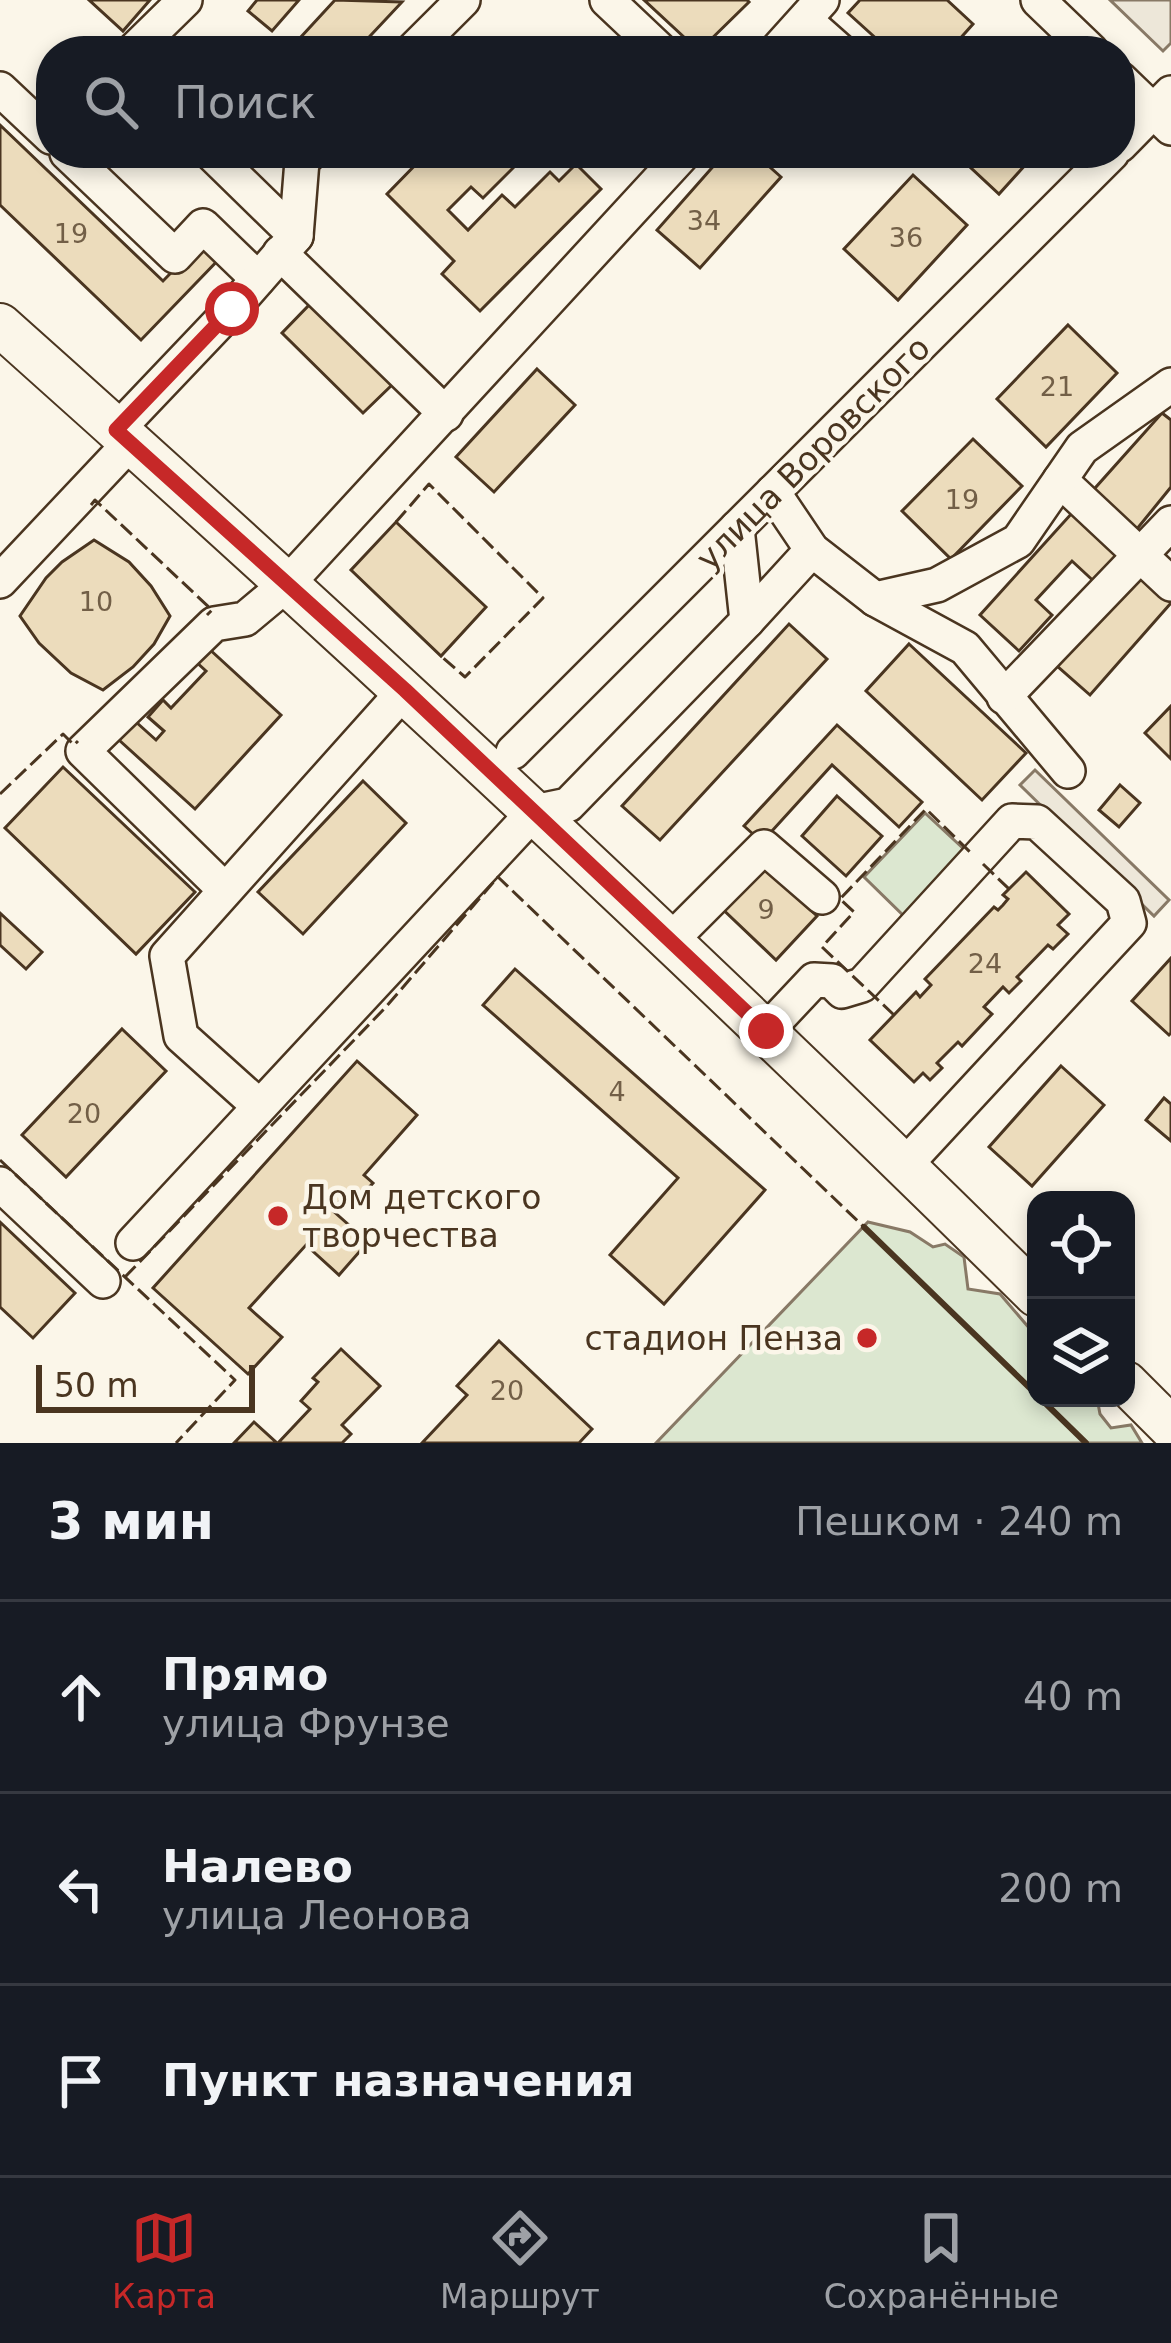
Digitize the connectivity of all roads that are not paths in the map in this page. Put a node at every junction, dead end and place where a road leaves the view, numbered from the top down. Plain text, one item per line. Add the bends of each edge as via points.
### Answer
1 (185, 0) edge
2 (463, 0) edge
3 (607, 0) edge
4 (1043, 2) edge
5 (810, 8) edge
6 (148, 36) edge
7 (427, 36) edge
8 (645, 36) edge
9 (788, 36) edge
10 (829, 36) edge
11 (1076, 36) edge
12 (0, 89) edge
13 (1135, 90) edge
14 (1165, 111) edge
15 (36, 118) edge
16 (1135, 134) edge
17 (84, 168) edge
18 (221, 168) edge
19 (300, 168) edge
20 (670, 168) edge
21 (1097, 168) edge
22 (278, 256) junction
23 (0, 325) edge
24 (1171, 385) edge
25 (446, 414) junction
26 (123, 437) junction
27 (1060, 480) junction
28 (773, 492) junction
29 (1171, 523) edge
30 (737, 528) junction
31 (812, 550) junction
32 (1140, 555) junction
33 (0, 581) edge
34 (287, 584) junction
35 (1171, 584) edge
36 (874, 599) junction
37 (747, 621) junction
38 (405, 690) junction
39 (1004, 697) junction
40 (513, 752) dead end
41 (1068, 771) dead end
42 (534, 812) junction
43 (226, 890) junction
44 (822, 897) dead end
45 (670, 941) junction
46 (766, 1031) junction
47 (260, 1106) junction
48 (905, 1166) junction
49 (0, 1184) edge
50 (133, 1243) dead end
51 (103, 1281) dead end
52 (1027, 1285) edge
53 (1135, 1392) edge
54 (1171, 1428) edge

1 - 6 street
2 - 7 street
3 - 8 street
4 - 11 street
5 - 9 street
5 - 10 street
12 - 15 street
13 - 14 street
14 - 16 street
17 - 22 street via 175,256 203,226
18 - 22 street
19 - 22 street
20 - 25 street
21 - 28 street, улица Воровского
22 - 25 street
22 - 26 street
23 - 26 main road
24 - 27 street via 1082,448
25 - 34 street
26 - 33 street
26 - 34 main road
27 - 32 street
27 - 36 street via 1018,541 937,585
28 - 30 street, улица Воровского
28 - 31 street
29 - 32 street
30 - 37 street
30 - 40 street, улица Воровского
31 - 36 street
31 - 37 street
32 - 35 street
32 - 39 street
34 - 38 main road
34 - 43 street via 244,619 214,624 82,751
36 - 39 street via 965,648
37 - 42 street via 568,805
38 - 42 main road
38 - 43 street
39 - 41 street
42 - 45 main road
42 - 47 street
43 - 47 street via 166,956 181,1036
44 - 45 street via 764,847
45 - 46 main road
46 - 48 main road
46 - 48 street via 814,980 842,991 862,985 1012,821 1037,822 1123,901 1129,923
47 - 50 street
48 - 52 main road
49 - 51 street
53 - 54 main road

